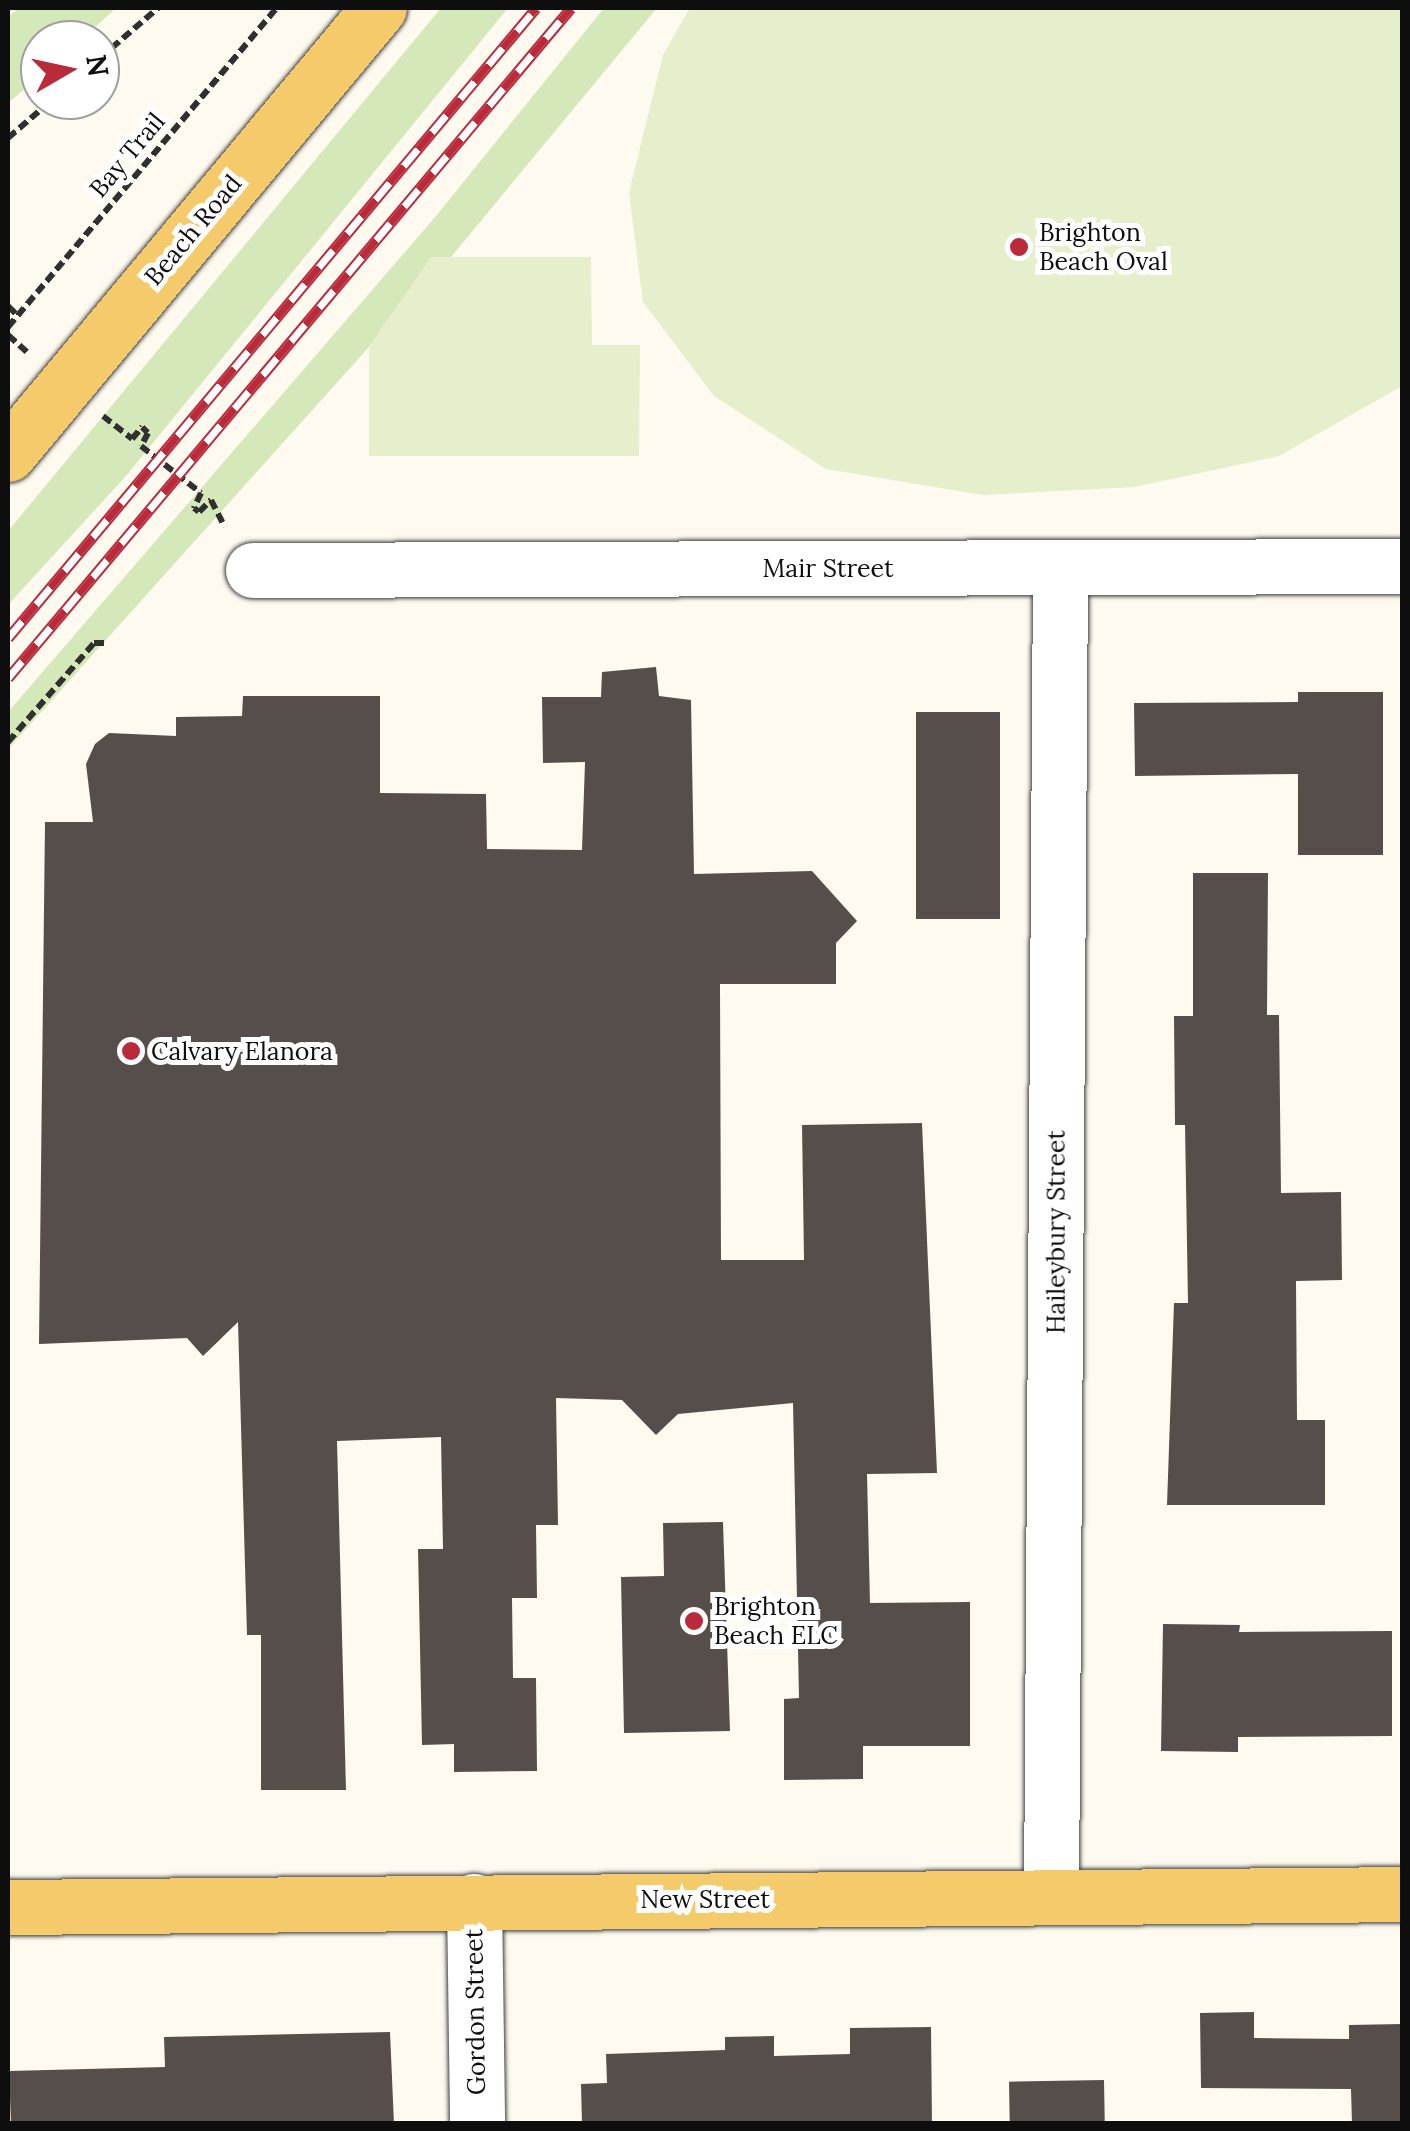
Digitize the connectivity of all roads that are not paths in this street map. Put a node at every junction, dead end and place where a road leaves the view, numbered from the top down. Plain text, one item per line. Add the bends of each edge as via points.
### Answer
1 (379, 8) edge
2 (8, 454) edge
3 (1402, 566) edge
4 (1060, 567) junction
5 (253, 570) road end
6 (1402, 1894) edge
7 (1051, 1896) junction
8 (474, 1901) junction
9 (8, 1908) edge
10 (476, 2124) edge

1 - 2 main road, Beach Road
3 - 4 street, Mair Street
4 - 5 street, Mair Street
4 - 7 street, Haileybury Street
6 - 7 main road, New Street
7 - 8 main road, New Street
8 - 9 main road, New Street
8 - 10 street, Gordon Street

